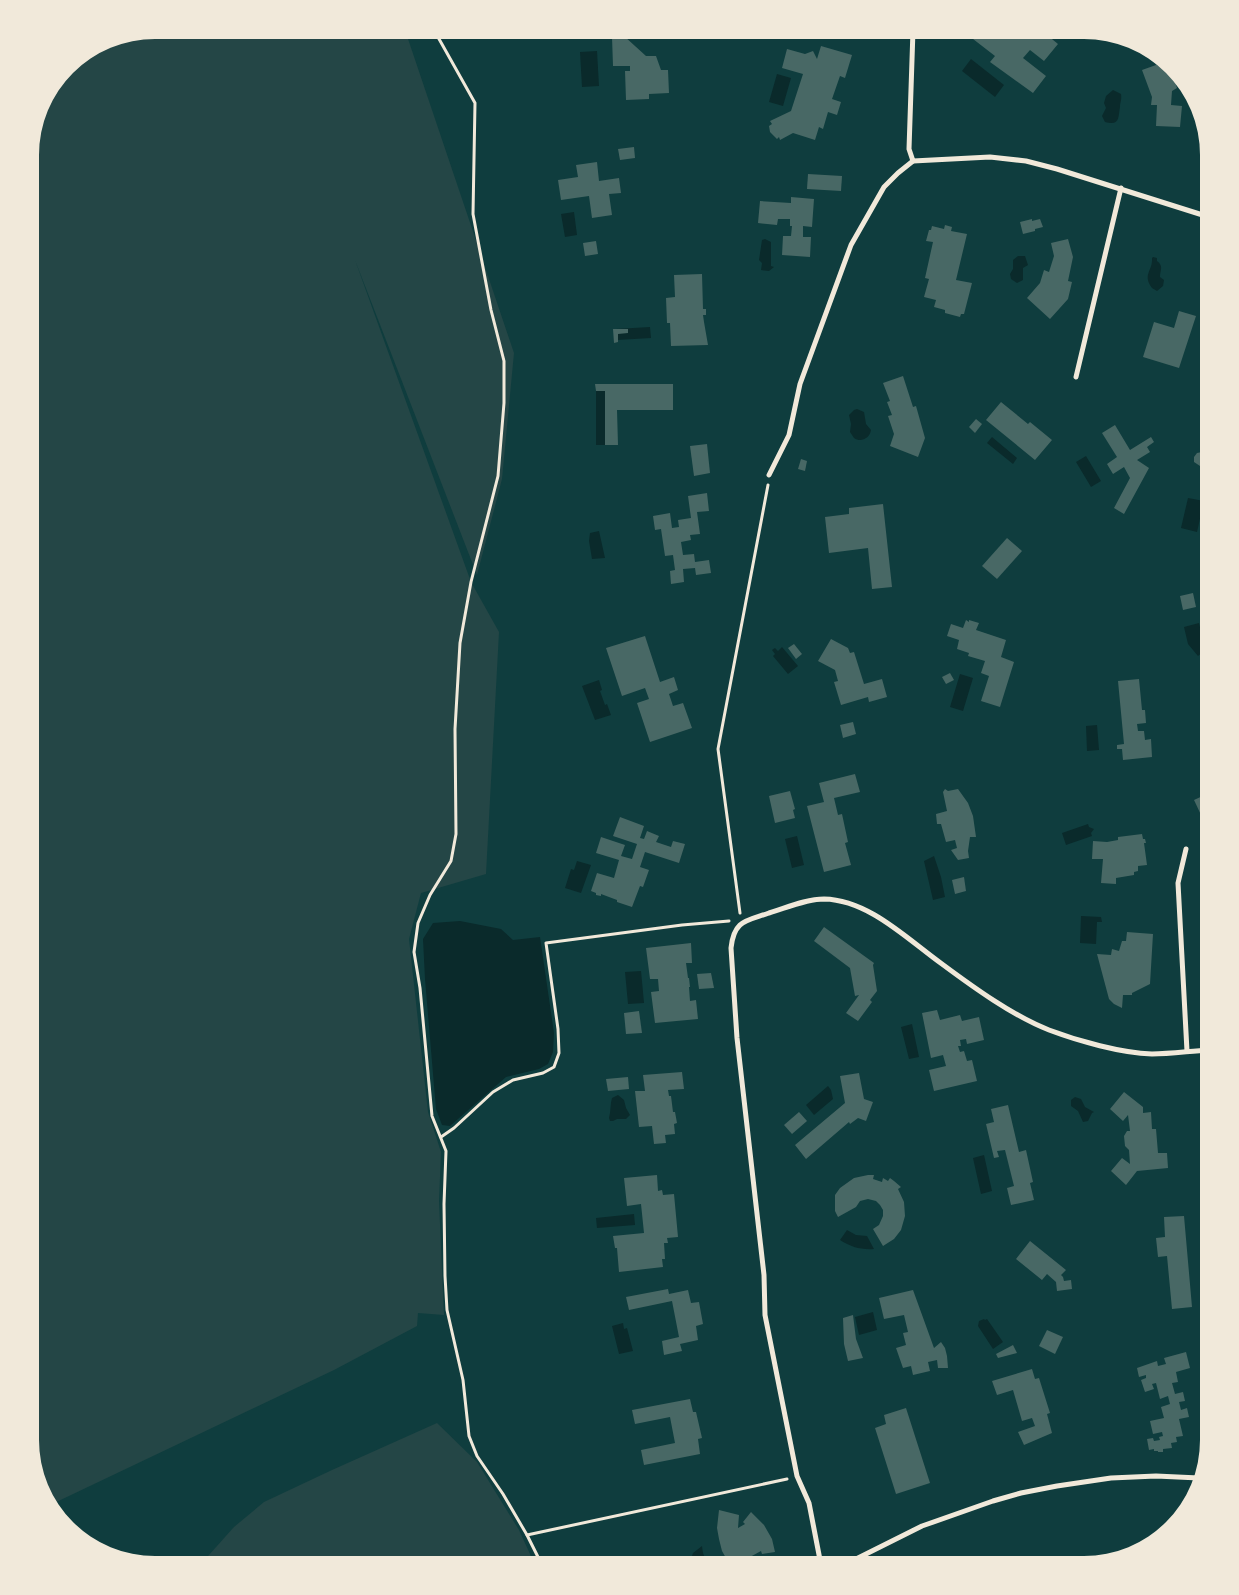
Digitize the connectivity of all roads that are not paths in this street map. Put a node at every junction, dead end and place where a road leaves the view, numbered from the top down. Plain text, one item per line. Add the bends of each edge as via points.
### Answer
1 (913, 39) edge
2 (913, 161) junction
3 (1121, 188) junction
4 (1200, 214) edge
5 (1076, 377) dead end
6 (769, 474) road end
7 (1186, 849) dead end
8 (1200, 1050) edge
9 (1188, 1051) junction
10 (1193, 1478) edge
11 (819, 1556) edge
12 (863, 1556) edge

1 - 2 street via 909,149
2 - 3 street via 990,157 1026,161
2 - 6 street via 884,187 850,245 800,384 789,435
3 - 4 street
3 - 5 street
7 - 9 street via 1178,883
8 - 9 street
9 - 11 street via 1152,1054 1091,1043 1048,1030 943,965 871,912 848,902 823,899 800,903 737,928 731,948 737,1038 764,1275 765,1315 797,1476 809,1504
10 - 12 street via 1111,1478 1021,1493 922,1526

